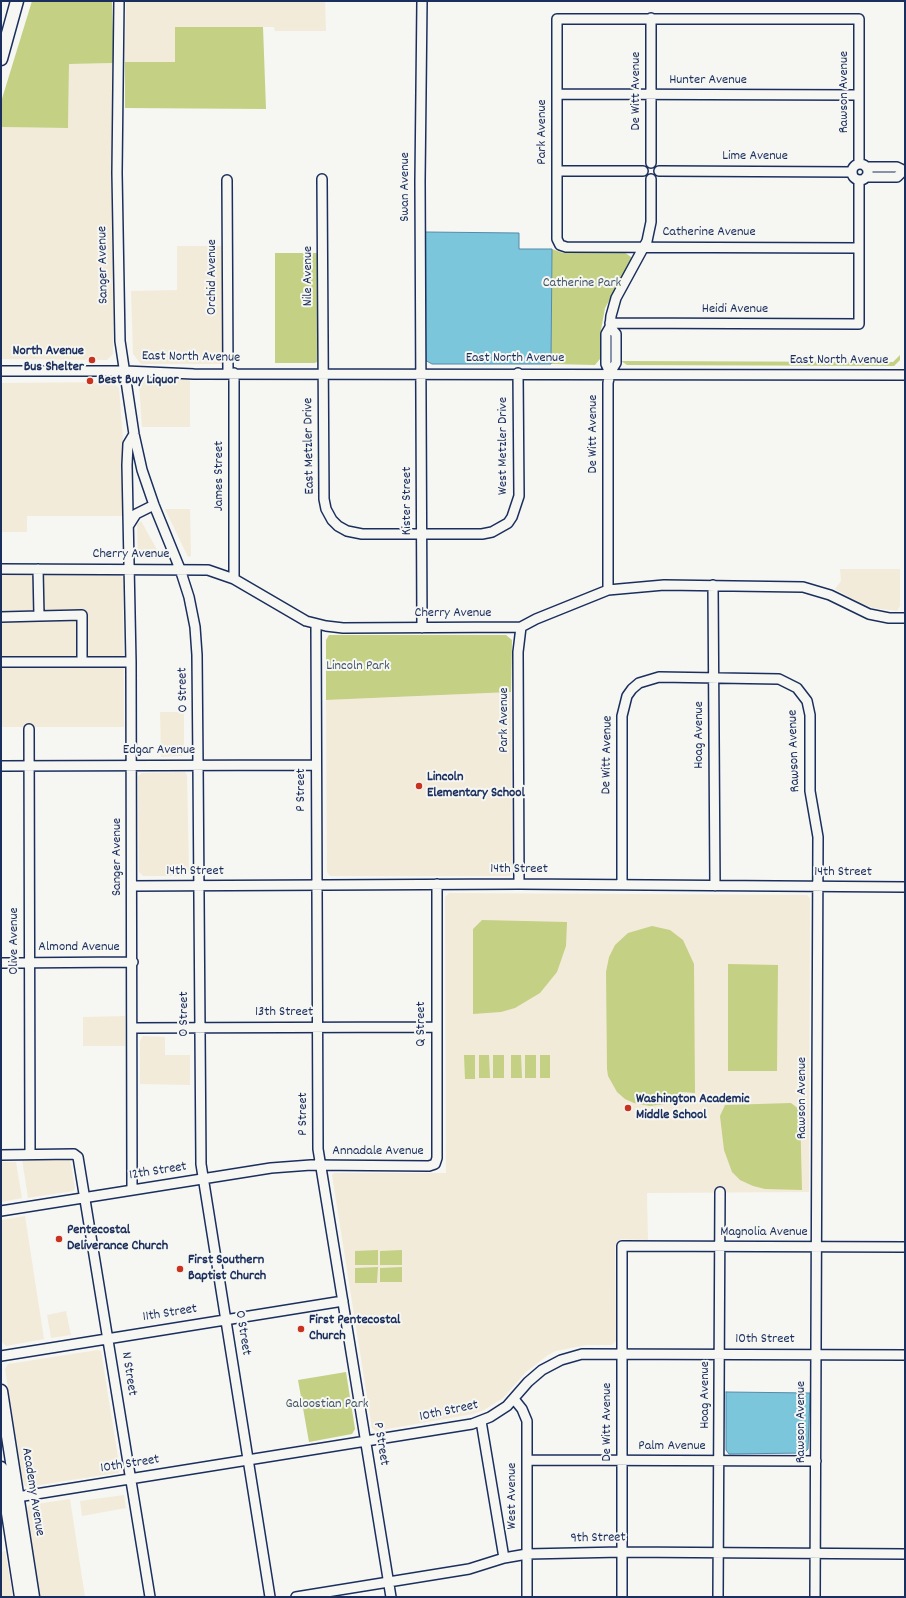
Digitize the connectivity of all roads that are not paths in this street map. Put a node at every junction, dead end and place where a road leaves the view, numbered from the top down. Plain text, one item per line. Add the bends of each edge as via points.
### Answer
1 (17, 1) edge
2 (119, 1) edge
3 (422, 1) edge
4 (651, 18) junction
5 (1, 59) edge
6 (557, 94) junction
7 (651, 95) junction
8 (859, 95) junction
9 (651, 163) junction
10 (863, 165) junction
11 (557, 171) junction
12 (643, 171) junction
13 (659, 171) junction
14 (852, 172) junction
15 (904, 172) edge
16 (862, 178) junction
17 (322, 179) dead end
18 (651, 179) junction
19 (227, 180) dead end
20 (560, 245) joint
21 (644, 246) junction
22 (859, 248) junction
23 (610, 325) junction
24 (1, 371) edge
25 (125, 371) junction
26 (324, 373) junction
27 (420, 373) junction
28 (518, 373) junction
29 (231, 374) junction
30 (610, 374) junction
31 (905, 375) edge
32 (134, 434) junction
33 (154, 505) junction
34 (129, 525) junction
35 (422, 534) junction
36 (1, 569) edge
37 (38, 569) junction
38 (130, 569) junction
39 (180, 569) junction
40 (234, 578) junction
41 (713, 585) junction
42 (608, 590) junction
43 (39, 616) junction
44 (1, 617) edge
45 (905, 618) edge
46 (316, 625) junction
47 (521, 627) junction
48 (422, 628) junction
49 (1, 662) edge
50 (82, 662) junction
51 (131, 662) junction
52 (714, 678) junction
53 (29, 729) dead end
54 (198, 765) junction
55 (316, 765) junction
56 (1, 766) edge
57 (29, 766) junction
58 (131, 766) junction
59 (437, 884) junction
60 (519, 884) junction
61 (316, 885) junction
62 (622, 885) junction
63 (132, 886) junction
64 (198, 886) junction
65 (715, 886) junction
66 (818, 887) junction
67 (905, 887) edge
68 (133, 962) junction
69 (1, 963) edge
70 (29, 963) junction
71 (318, 1027) junction
72 (436, 1027) junction
73 (133, 1028) junction
74 (198, 1028) junction
75 (30, 1154) junction
76 (1, 1155) edge
77 (435, 1164) joint
78 (320, 1166) junction
79 (203, 1179) junction
80 (132, 1190) junction
81 (720, 1192) dead end
82 (85, 1198) junction
83 (1, 1211) edge
84 (622, 1246) joint
85 (720, 1247) junction
86 (816, 1247) junction
87 (905, 1247) edge
88 (343, 1300) junction
89 (225, 1320) junction
90 (108, 1338) junction
91 (622, 1354) junction
92 (720, 1354) junction
93 (816, 1354) junction
94 (905, 1355) edge
95 (1, 1356) edge
96 (1, 1391) edge
97 (514, 1399) junction
98 (481, 1421) junction
99 (366, 1441) junction
100 (248, 1460) junction
101 (527, 1460) junction
102 (622, 1460) junction
103 (720, 1461) junction
104 (816, 1461) junction
105 (1, 1468) edge
106 (131, 1479) junction
107 (18, 1497) junction
108 (6, 1499) junction
109 (622, 1552) junction
110 (718, 1553) junction
111 (527, 1554) junction
112 (816, 1554) junction
113 (905, 1554) edge
114 (504, 1558) junction
115 (389, 1582) junction
116 (21, 1597) edge
117 (33, 1597) edge
118 (150, 1597) edge
119 (270, 1597) edge
120 (296, 1597) edge
121 (391, 1597) edge
122 (527, 1597) edge
123 (622, 1597) edge
124 (718, 1597) edge
125 (815, 1597) edge

1 - 5 main road
2 - 25 street, Sanger Avenue via 118,249 120,341
3 - 27 street, Swan Avenue
4 - 6 street, Park Avenue via 557,19
4 - 7 street, De Witt Avenue
4 - 8 street, Rawson Avenue via 859,19
6 - 7 street, Hunter Avenue
6 - 11 street, Park Avenue
7 - 8 street, Hunter Avenue
7 - 9 street, De Witt Avenue
8 - 10 street, Rawson Avenue
9 - 12 street via 645,165
9 - 13 street via 657,166
10 - 14 street via 854,167
10 - 15 street via 897,167
10 - 16 street via 868,170
11 - 12 street
11 - 20 street, Park Avenue via 557,239
12 - 18 street via 646,177
13 - 14 street, Lime Avenue
13 - 18 street via 656,177
14 - 16 street via 853,177
15 - 16 street via 897,176
16 - 22 street
17 - 26 street, Nile Avenue
18 - 21 street via 651,222
19 - 29 street, Orchid Avenue
20 - 21 street, Catherine Avenue
21 - 22 street, Catherine Avenue
21 - 23 street via 616,298
22 - 23 street, Heidi Avenue via 859,324
23 - 30 street, De Witt Avenue via 616,334 616,363
24 - 25 street, East North Avenue
25 - 29 street, East North Avenue
25 - 32 street, Sanger Avenue
26 - 27 street, East North Avenue
26 - 29 street, East North Avenue
26 - 35 street, East Metzler Drive via 324,498 332,520 347,531 362,534
27 - 28 street, East North Avenue
27 - 35 street, Kister Street
28 - 30 street, East North Avenue
28 - 35 street, West Metzler Drive via 518,496 512,517 504,526 492,532
29 - 40 street, James Street
30 - 31 street, East North Avenue
30 - 42 street, De Witt Avenue
32 - 33 street, O Street via 142,470
32 - 34 street, Sanger Avenue via 128,444
33 - 34 street via 136,514
33 - 39 street, O Street
34 - 38 street, Sanger Avenue
35 - 48 street, Kister Street
36 - 37 street, Cherry Avenue
37 - 38 street, Cherry Avenue
37 - 43 street
38 - 39 street, Cherry Avenue
38 - 51 street, Sanger Avenue
39 - 40 street, Cherry Avenue via 208,570
39 - 54 street, O Street via 189,597 196,640
40 - 46 street, Cherry Avenue via 296,616
41 - 42 street, Cherry Avenue via 640,586
41 - 45 street, Cherry Avenue via 803,587 830,595 869,614
41 - 52 street, Hoag Avenue
42 - 47 street, Cherry Avenue
43 - 44 street
43 - 50 street via 82,615
46 - 48 street, Cherry Avenue via 343,628
46 - 55 street, P Street
47 - 48 street, Cherry Avenue
47 - 60 street, Park Avenue via 518,652
49 - 50 street
50 - 51 street
51 - 58 street, Sanger Avenue
52 - 62 street, De Witt Avenue via 659,677 639,683 627,696 622,716
52 - 65 street, Hoag Avenue
52 - 66 street, Rawson Avenue via 779,679 797,688 807,701 810,715 810,791 818,832
53 - 57 street, Olive Avenue
54 - 55 street, Edgar Avenue
54 - 58 street, Edgar Avenue
54 - 64 street, O Street
55 - 61 street, P Street
56 - 57 street, Edgar Avenue
57 - 58 street, Edgar Avenue
57 - 70 street, Olive Avenue
58 - 63 street, Sanger Avenue
59 - 60 street, 14th Street
59 - 61 street, 14th Street
59 - 72 street, Q Street
60 - 62 street, 14th Street
61 - 64 street, 14th Street
61 - 71 street, P Street
62 - 65 street, 14th Street
63 - 64 street, 14th Street
63 - 68 street, Sanger Avenue
64 - 74 street, O Street
65 - 66 street, 14th Street
66 - 67 street, 14th Street
66 - 86 street, Rawson Avenue
68 - 70 street, Almond Avenue
68 - 73 street, Sanger Avenue
69 - 70 street, Almond Avenue
70 - 75 street, Olive Avenue
71 - 72 street, 13th Street
71 - 74 street, 13th Street
71 - 78 street, P Street
72 - 77 street, Q Street
73 - 74 street, 13th Street
73 - 80 street, Sanger Avenue
74 - 79 street, O Street via 200,1150
75 - 76 street
75 - 82 street, N Street via 77,1155
77 - 78 street, Annadale Avenue
78 - 79 street, 12th Street via 271,1168
78 - 88 street, P Street
79 - 80 street, 12th Street
79 - 89 street, O Street
80 - 82 street, 12th Street
81 - 85 street, Hoag Avenue
82 - 83 street, 12th Street
82 - 90 street, N Street
84 - 85 street, Magnolia Avenue
84 - 91 street, De Witt Avenue
85 - 86 street, Magnolia Avenue
85 - 92 street, Hoag Avenue
86 - 87 street, Magnolia Avenue
86 - 93 street, Rawson Avenue
88 - 89 street, 11th Street
88 - 99 street, P Street
89 - 90 street, 11th Street
89 - 100 street, O Street
90 - 95 street, 11th Street
90 - 106 street, N Street
91 - 92 street, 10th Street
91 - 97 street, 10th Street via 582,1354 562,1360 534,1376
91 - 102 street, De Witt Avenue
92 - 93 street, 10th Street
92 - 103 street, Hoag Avenue
93 - 94 street, 10th Street
93 - 104 street, Rawson Avenue
96 - 107 main road, Academy Avenue
97 - 98 street, 10th Street via 500,1412
97 - 101 street, West Avenue via 525,1414
98 - 99 street, 10th Street
98 - 114 street
99 - 100 street, 10th Street
99 - 115 street, P Street
100 - 106 street, 10th Street
100 - 119 street, O Street
101 - 102 street, Palm Avenue
101 - 111 street, West Avenue
102 - 103 street, Palm Avenue
102 - 109 street, De Witt Avenue
103 - 104 street, Palm Avenue
103 - 110 street, Hoag Avenue
104 - 112 street, Rawson Avenue
105 - 108 main road, Academy Avenue
106 - 107 street, 10th Street
106 - 118 street, N Street
107 - 108 street, 10th Street
107 - 117 main road, Academy Avenue
108 - 116 main road, Academy Avenue
109 - 110 street, 9th Street
109 - 111 street, 9th Street
109 - 123 street, De Witt Avenue
110 - 112 street, 9th Street
110 - 124 street, Hoag Avenue
111 - 114 street, 9th Street
111 - 122 street, West Avenue
112 - 113 street, 9th Street
112 - 125 street, Rawson Avenue
114 - 115 street, 9th Street via 469,1569
115 - 120 street, 9th Street
115 - 121 street, P Street

